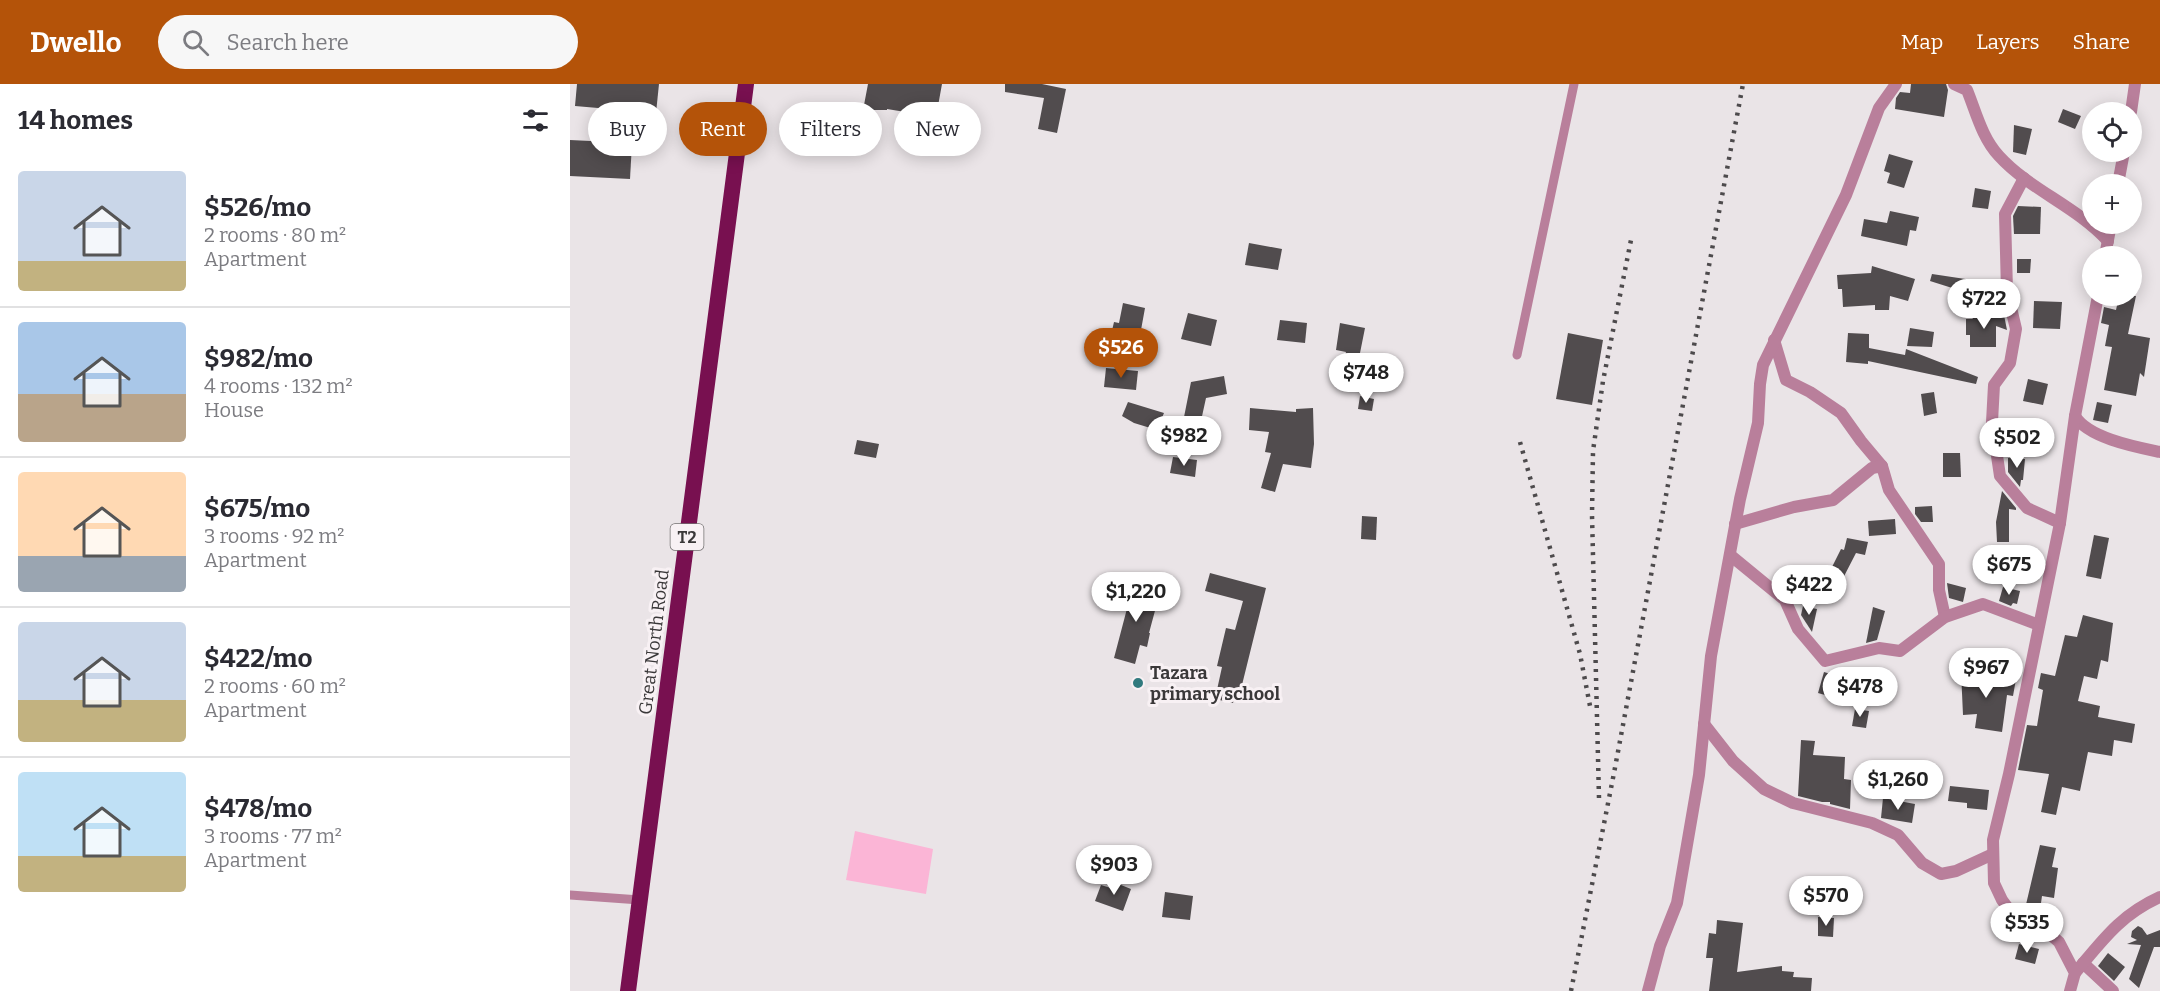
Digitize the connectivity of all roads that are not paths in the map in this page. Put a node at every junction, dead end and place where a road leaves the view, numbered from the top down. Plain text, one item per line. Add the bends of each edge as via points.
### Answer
1 (746, 84) edge
2 (1574, 84) edge
3 (1896, 84) edge
4 (1954, 84) edge
5 (2135, 84) edge
6 (2132, 102) edge
7 (2024, 178) junction
8 (2109, 234) edge
9 (2108, 241) junction
10 (2107, 246) edge
11 (2096, 306) edge
12 (1774, 340) junction
13 (1517, 355) dead end
14 (2075, 416) junction
15 (2160, 452) edge
16 (1882, 466) junction
17 (2060, 523) junction
18 (1735, 524) junction
19 (1730, 555) junction
20 (1945, 617) junction
21 (2039, 625) junction
22 (1704, 724) junction
23 (1993, 854) junction
24 (570, 895) edge
25 (2160, 897) edge
26 (640, 900) junction
27 (2079, 968) junction
28 (628, 991) edge
29 (1648, 991) edge
30 (2070, 991) edge
31 (2113, 991) edge

1 - 26 highway, Great North Road / T2
2 - 13 lane
3 - 12 street via 1879,108 1846,195
4 - 7 street via 1966,90 1984,135 1999,156
5 - 6 street
7 - 9 street via 2078,213
7 - 17 street via 2005,214 2007,291 2016,329 2010,363 1994,385 1992,422 2000,476 2027,508
8 - 9 street
9 - 10 street
11 - 14 street
12 - 16 street via 1786,380 1841,413
12 - 18 street via 1764,365 1758,423
14 - 15 street via 2080,424 2096,433
14 - 17 street
16 - 18 street via 1872,468 1833,500
16 - 20 street via 1889,490 1939,564
17 - 21 street
18 - 19 street
19 - 20 street via 1785,600 1798,629 1825,661 1879,648 1900,651
19 - 22 street via 1711,656
20 - 21 street via 1983,604
21 - 23 street
22 - 23 street via 1733,762 1764,789 1792,803 1872,823 1898,835 1922,863 1941,874 1956,872
22 - 29 street via 1677,903
23 - 27 street via 1994,883 2013,915 2051,935
24 - 26 lane
25 - 27 street via 2128,915 2107,933
26 - 28 highway, Great North Road / T2
27 - 30 street
27 - 31 street

